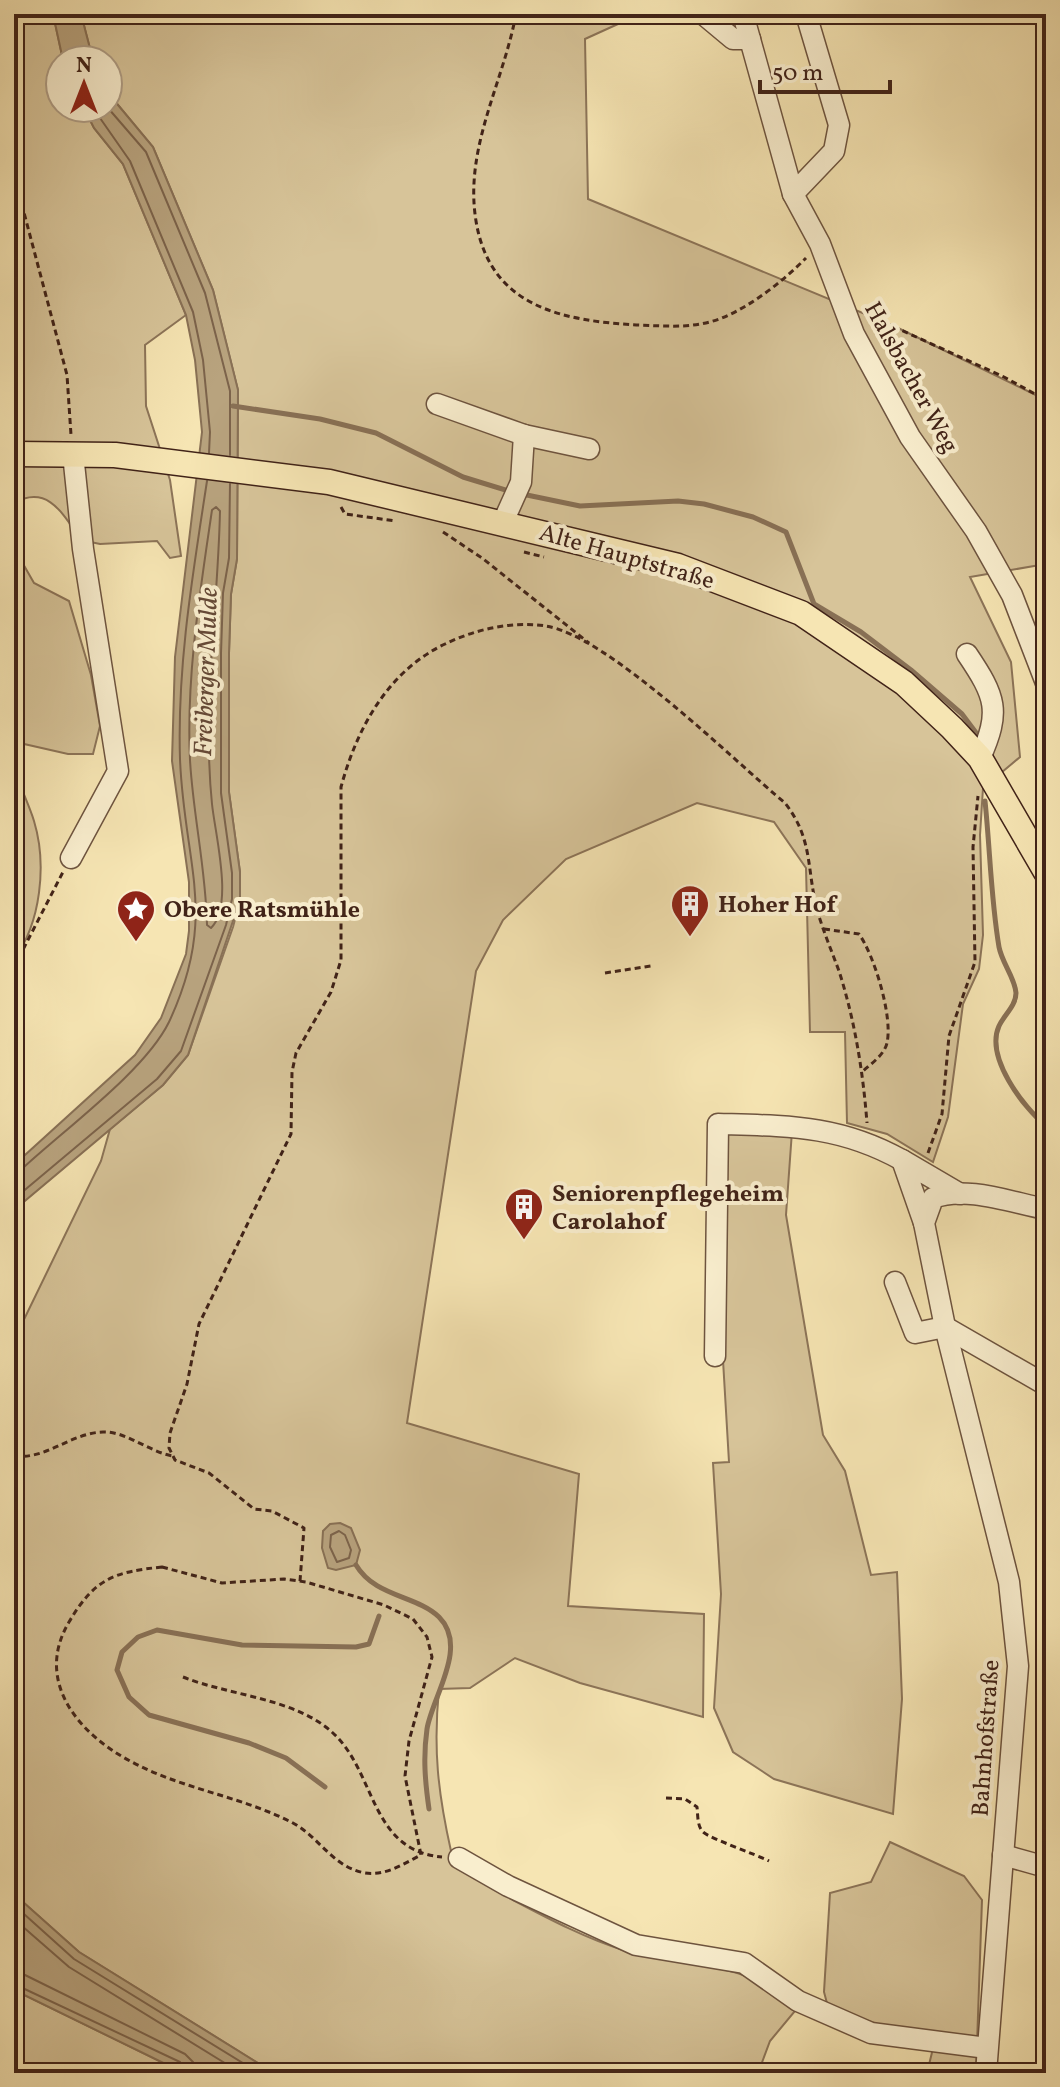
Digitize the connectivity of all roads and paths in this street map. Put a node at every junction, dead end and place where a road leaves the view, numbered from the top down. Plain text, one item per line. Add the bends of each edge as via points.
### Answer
1 (516, 14) edge
2 (703, 14) edge
3 (743, 14) edge
4 (806, 14) edge
5 (750, 39) junction
6 (14, 175) edge
7 (793, 194) junction
8 (820, 244) junction
9 (842, 303) junction
10 (1046, 400) edge
11 (437, 404) dead end
12 (524, 435) junction
13 (589, 449) dead end
14 (14, 454) edge
15 (73, 454) junction
16 (332, 490) junction
17 (404, 522) dead end
18 (503, 522) junction
19 (455, 533) dead end
20 (514, 549) dead end
21 (557, 560) dead end
22 (592, 646) junction
23 (967, 654) dead end
24 (1046, 683) edge
25 (980, 758) junction
26 (976, 789) dead end
27 (71, 858) joint
28 (1042, 869) edge
29 (824, 929) junction
30 (651, 966) dead end
31 (14, 967) edge
32 (605, 973) dead end
33 (863, 1071) junction
34 (868, 1141) junction
35 (902, 1160) junction
36 (920, 1171) junction
37 (960, 1194) junction
38 (1046, 1209) edge
39 (924, 1223) junction
40 (895, 1282) dead end
41 (945, 1327) junction
42 (715, 1356) dead end
43 (1046, 1385) edge
44 (14, 1456) edge
45 (173, 1456) junction
46 (300, 1581) junction
47 (183, 1677) dead end
48 (666, 1798) dead end
49 (421, 1855) junction
50 (1003, 1855) junction
51 (459, 1858) joint
52 (769, 1861) dead end
53 (1046, 1867) edge
54 (987, 2048) junction
55 (986, 2073) edge

1 - 8 path via 479,138 473,177 476,222 491,264 508,286 561,317 683,327 722,317 766,292
2 - 5 street via 733,39
3 - 5 street, Halsbacher Weg
4 - 7 street via 839,125 834,151
5 - 7 street, Halsbacher Weg
6 - 15 path via 67,375
7 - 8 street, Halsbacher Weg
8 - 9 street, Halsbacher Weg
9 - 10 path
9 - 24 street, Halsbacher Weg via 910,437 976,531 1012,595
11 - 12 street
12 - 13 street
12 - 18 street via 516,493
14 - 15 main road, Alte Hauptstraße
15 - 16 main road, Alte Hauptstraße via 115,455
15 - 27 street via 118,771
16 - 17 path via 345,514
16 - 18 main road, Alte Hauptstraße
18 - 25 main road, Alte Hauptstraße via 678,566 801,613 904,683
19 - 22 path via 441,530
20 - 21 path
22 - 29 path via 641,680 785,803 807,839
22 - 45 path via 545,626 471,633 410,665 355,739 341,787 341,960 331,992 296,1053 291,1134 199,1324 182,1405 170,1433
23 - 25 street via 989,686 995,725
25 - 28 main road, Alte Hauptstraße
26 - 36 path via 975,962 949,1036 942,1114
27 - 31 path
29 - 33 path
29 - 33 path via 859,934 878,982 887,1044
30 - 32 path
33 - 34 path
34 - 35 street
34 - 42 street via 832,1124 718,1124
35 - 36 street
35 - 39 street, Bahnhofstraße
36 - 37 street
37 - 38 street
37 - 39 street via 933,1198
39 - 41 street, Bahnhofstraße
40 - 41 street via 915,1333
41 - 43 street
41 - 50 street, Bahnhofstraße via 1009,1582 1018,1666
44 - 45 path via 39,1456 68,1440 111,1432
45 - 46 path via 209,1473 254,1509 272,1511 304,1528
46 - 49 path via 384,1605 413,1619 427,1637 432,1657 405,1776
46 - 49 path via 222,1583 162,1567 113,1574 85,1599 58,1641 55,1679 63,1699 99,1740 129,1761 295,1823 345,1868 386,1873
47 - 49 path via 319,1722 348,1753 383,1823
48 - 52 path via 685,1799 697,1807 705,1835
49 - 51 path
50 - 53 street
50 - 54 street, Bahnhofstraße
51 - 54 street via 636,1945 744,1963 798,2001 871,2033
54 - 55 street, Bahnhofstraße

